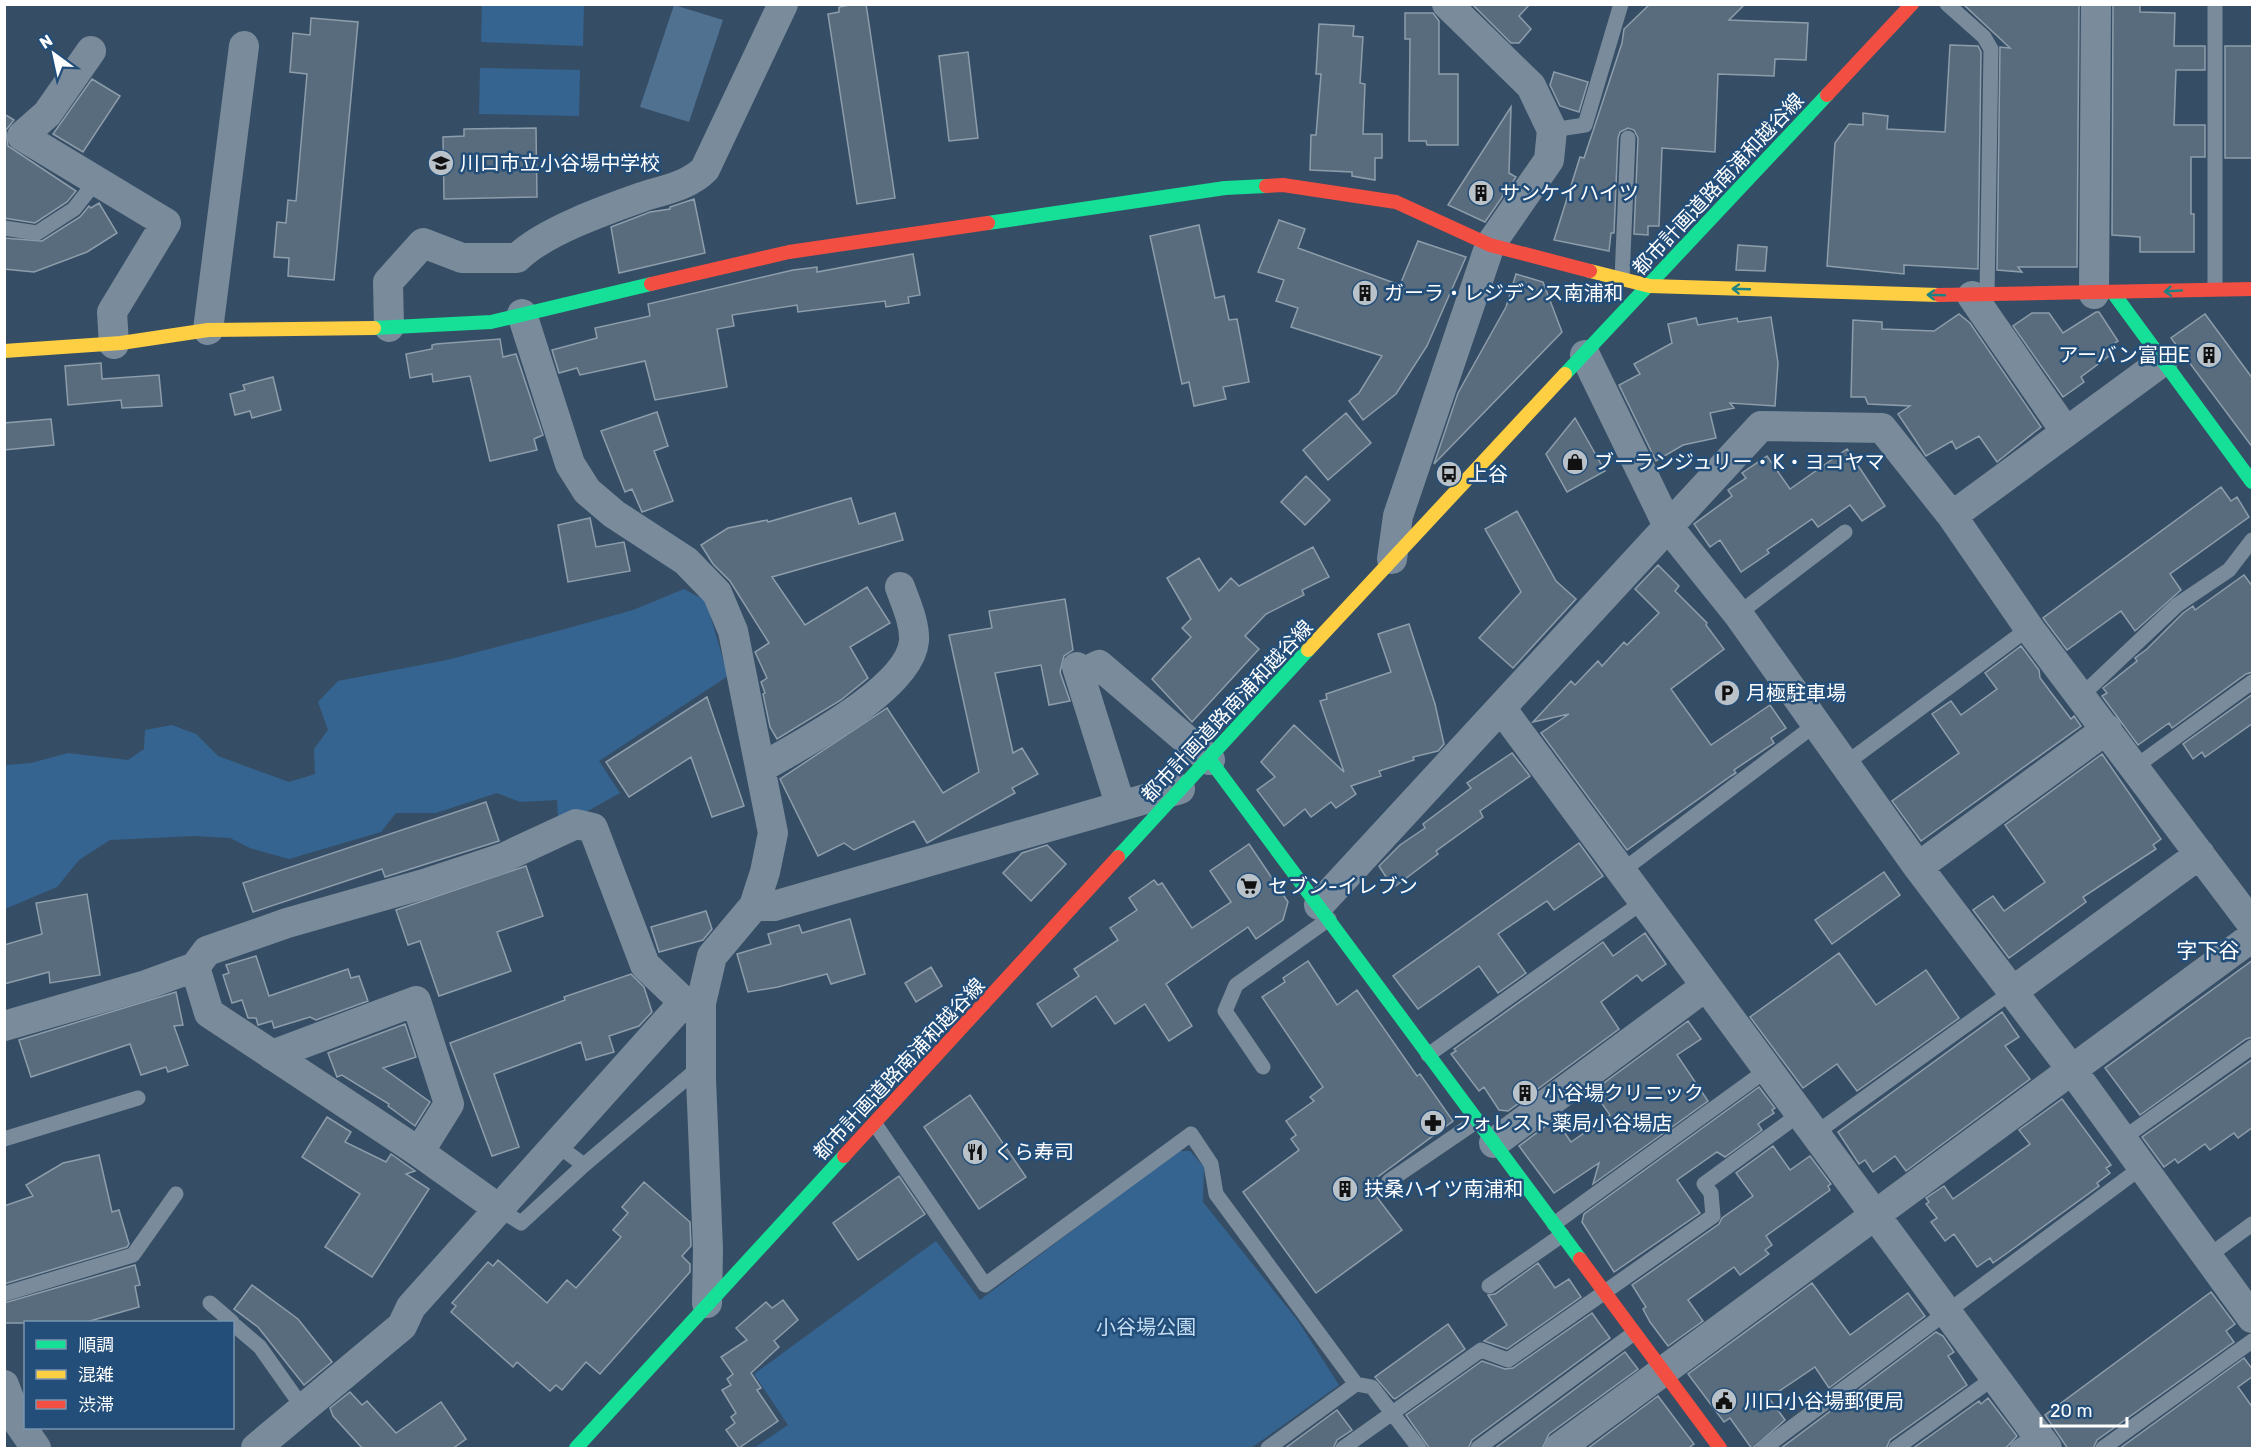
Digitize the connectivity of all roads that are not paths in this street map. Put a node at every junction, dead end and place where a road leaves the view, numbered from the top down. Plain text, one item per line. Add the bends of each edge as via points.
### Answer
1 (783, 4) edge
2 (1447, 4) edge
3 (1912, 4) edge
4 (1947, 4) edge
5 (2096, 4) edge
6 (2215, 4) edge
7 (1618, 5) edge
8 (244, 46) dead end
9 (91, 51) dead end
10 (1552, 130) junction
11 (1628, 138) dead end
12 (96, 181) junction
13 (4, 228) edge
14 (1490, 245) junction
15 (1622, 279) junction
16 (1650, 286) junction
17 (2215, 288) junction
18 (2253, 289) edge
19 (2104, 294) junction
20 (1980, 296) junction
21 (522, 314) junction
22 (389, 327) junction
23 (208, 330) junction
24 (114, 344) junction
25 (4, 351) edge
26 (1585, 355) junction
27 (2163, 361) junction
28 (2066, 432) junction
29 (2253, 482) edge
30 (1952, 516) junction
31 (1669, 528) junction
32 (1845, 532) dead end
33 (2253, 540) edge
34 (1392, 560) junction
35 (900, 587) dead end
36 (1738, 614) junction
37 (2029, 628) junction
38 (2253, 682) edge
39 (2082, 695) junction
40 (1501, 708) junction
41 (1816, 724) junction
42 (2107, 729) junction
43 (1210, 760) junction
44 (1845, 764) junction
45 (2135, 767) junction
46 (761, 768) junction
47 (1180, 789) junction
48 (1120, 804) junction
49 (2200, 854) junction
50 (1918, 867) junction
51 (1622, 871) junction
52 (1644, 901) junction
53 (754, 906) junction
54 (1324, 912) junction
55 (2253, 924) edge
56 (2253, 937) edge
57 (195, 967) junction
58 (1706, 986) junction
59 (2013, 991) junction
60 (692, 1002) junction
61 (4, 1026) edge
62 (2253, 1047) edge
63 (1428, 1054) junction
64 (272, 1055) junction
65 (701, 1066) junction
66 (1263, 1067) dead end
67 (1768, 1070) junction
68 (2072, 1070) junction
69 (138, 1098) dead end
70 (1809, 1123) junction
71 (875, 1124) junction
72 (1486, 1132) junction
73 (4, 1139) edge
74 (2122, 1139) junction
75 (557, 1145) junction
76 (419, 1152) junction
77 (584, 1165) junction
78 (2142, 1167) junction
79 (1389, 1181) dead end
80 (176, 1194) dead end
81 (499, 1209) junction
82 (1876, 1214) junction
83 (2253, 1224) edge
84 (1558, 1229) junction
85 (2207, 1257) junction
86 (1489, 1286) dead end
87 (1605, 1293) junction
88 (4, 1294) edge
89 (210, 1303) dead end
90 (707, 1303) junction
91 (1948, 1312) junction
92 (2253, 1318) edge
93 (230, 1321) edge
94 (234, 1325) edge
95 (1634, 1333) junction
96 (2253, 1341) edge
97 (1663, 1371) junction
98 (1995, 1377) junction
99 (1356, 1384) junction
100 (303, 1408) junction
101 (13, 1410) edge
102 (1392, 1412) junction
103 (24, 1429) edge
104 (24, 1429) edge
105 (2034, 1444) edge
106 (577, 1448) edge
107 (36, 1449) edge
108 (255, 1449) edge
109 (1268, 1449) edge
110 (1343, 1449) edge
111 (1419, 1449) edge
112 (1478, 1449) edge
113 (1559, 1449) edge
114 (1720, 1449) edge
115 (1764, 1449) edge
116 (1896, 1449) edge
117 (2103, 1449) edge

1 - 22 street via 705,170 695,179 628,202 532,243 517,258 462,258 423,243 388,282
2 - 10 street via 1531,86
3 - 16 street, 都市計画道路南浦和越谷線
4 - 20 lane via 1984,37 1991,49
5 - 19 street
6 - 17 lane
7 - 10 lane via 1585,125
8 - 23 street
9 - 12 street via 47,114 22,136
10 - 14 street via 1549,160
11 - 15 lane
12 - 13 lane via 74,209 37,233
12 - 24 street via 166,223 112,312
14 - 15 street
14 - 21 street via 1396,202 1283,185 1225,188 789,252
14 - 34 street via 1398,516
15 - 16 street
20 -> 16 street
16 - 26 street, 都市計画道路南浦和越谷線
17 - 18 street
17 -> 19 street
19 - 20 street
19 - 27 street
20 - 28 street
21 - 22 street via 491,322
21 - 46 street via 570,464 587,490 614,514 686,561 717,593 733,631
22 - 23 street
23 - 24 street
24 - 25 street
26 - 31 street
26 - 34 street, 都市計画道路南浦和越谷線
27 - 28 street
27 - 29 street
28 - 30 street
30 - 31 street via 1882,428 1761,426
30 - 37 street
31 - 36 street
31 - 40 street
32 - 36 lane
33 - 39 lane via 2229,570 2177,605
34 - 43 street, 都市計画道路南浦和越谷線
35 - 46 street via 914,642 904,669 883,690 823,732
36 - 41 street
37 - 39 street
37 - 44 lane
38 - 45 lane
39 - 42 street
40 - 51 street
40 - 54 street
41 - 44 street
41 - 51 lane
42 - 45 street
42 - 50 street
43 - 47 street, 都市計画道路南浦和越谷線
43 - 48 street via 1099,665 1078,670
43 - 54 street
44 - 50 street
45 - 49 street
46 - 53 street via 773,833
47 - 48 street
47 - 71 street, 都市計画道路南浦和越谷線
48 - 53 street via 797,900
49 - 55 street
49 - 59 street
50 - 59 street
51 - 52 street
52 - 58 street
52 - 63 lane
53 - 60 street via 712,956
54 - 63 street
54 - 66 lane via 1236,985 1225,1011
56 - 68 street
57 - 60 street via 207,951 298,919 502,858 576,824 593,828 645,964
57 - 61 street
57 - 64 street via 208,1013
58 - 67 street
58 - 72 street
59 - 68 street
59 - 70 lane
60 - 65 street
60 - 75 street
62 - 74 lane
63 - 72 street
64 - 76 street
64 - 76 street via 416,1001 449,1104
65 - 77 lane
65 - 90 street
67 - 70 street
67 - 84 lane
68 - 74 street
68 - 82 street
69 - 73 lane
70 - 82 street
70 - 87 lane via 1704,1184 1711,1193 1713,1216
71 - 90 street, 都市計画道路南浦和越谷線
71 - 99 lane via 985,1285 1191,1134 1211,1164 1216,1194
72 - 79 lane
72 - 84 street
74 - 78 street
75 - 77 lane
75 - 81 street
76 - 81 street
77 - 81 lane via 521,1223
78 - 85 street
78 - 91 lane
80 - 88 lane via 133,1255
81 - 100 street via 411,1307 402,1326
82 - 91 street
82 - 97 street
83 - 85 lane
84 - 86 lane
84 - 87 street
85 - 92 street
87 - 95 street
87 - 102 lane via 1508,1360 1481,1350
89 - 93 lane
90 - 106 street, 都市計画道路南浦和越谷線
91 - 98 street
91 - 115 lane
94 - 100 lane via 260,1347
95 - 97 street
95 - 112 lane
96 - 117 lane
97 - 113 street
97 - 114 street
98 - 105 street
98 - 116 lane
99 - 102 lane via 1372,1388
99 - 109 lane
100 - 108 street
101 - 104 street
102 - 110 lane
102 - 111 lane
103 - 107 street

